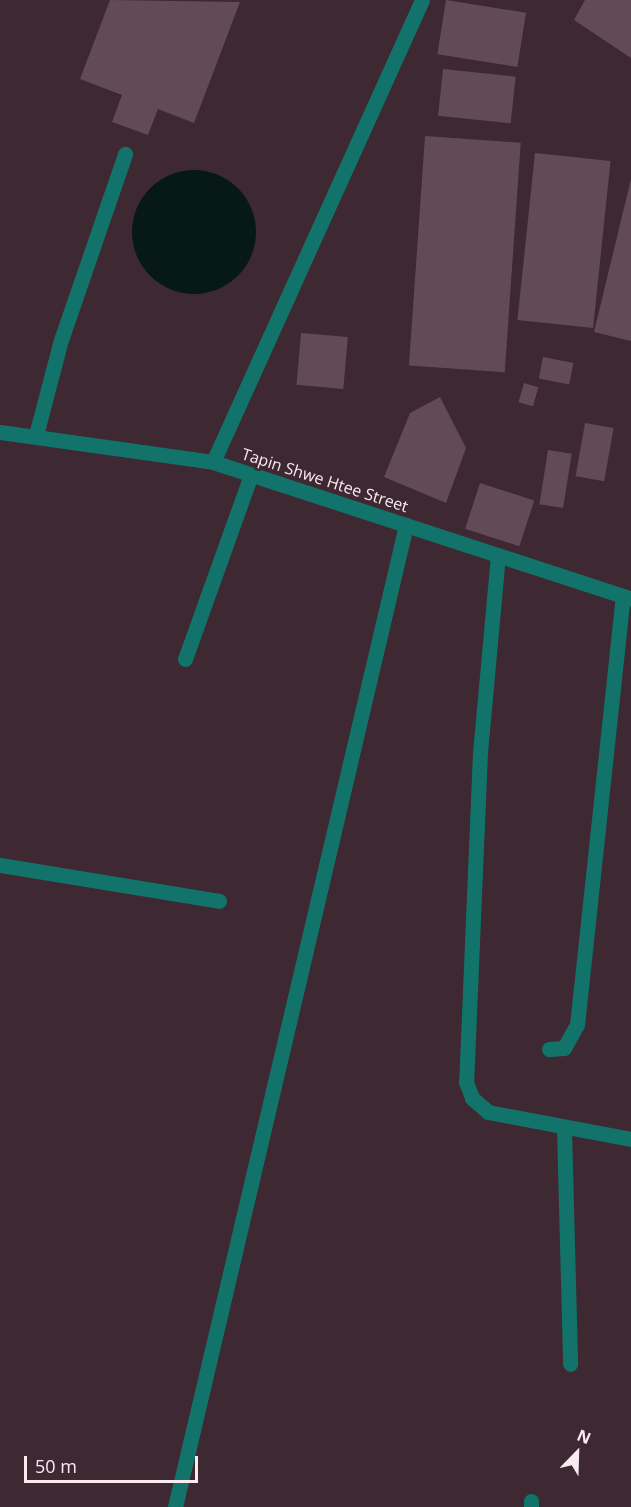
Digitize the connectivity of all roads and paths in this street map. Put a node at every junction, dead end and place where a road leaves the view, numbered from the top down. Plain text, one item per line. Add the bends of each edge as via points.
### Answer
1 (422, 0) edge
2 (125, 154) dead end
3 (0, 432) edge
4 (36, 435) junction
5 (213, 462) junction
6 (251, 475) junction
7 (406, 525) junction
8 (498, 555) junction
9 (627, 597) edge
10 (185, 659) dead end
11 (0, 865) edge
12 (219, 901) dead end
13 (549, 1049) dead end
14 (564, 1129) junction
15 (631, 1139) edge
16 (570, 1365) dead end
17 (175, 1507) edge

1 - 5 street
2 - 4 street via 61,340
3 - 4 street, Tapin Shwe Htee Street
4 - 5 street, Tapin Shwe Htee Street
5 - 6 street, Tapin Shwe Htee Street
6 - 7 street, Tapin Shwe Htee Street
6 - 10 street
7 - 8 street, Tapin Shwe Htee Street
7 - 17 street
8 - 9 street, Tapin Shwe Htee Street
8 - 14 street via 480,752 466,1082 472,1098 488,1112
9 - 13 street via 577,1025 564,1048
11 - 12 street
14 - 15 street
14 - 16 street

